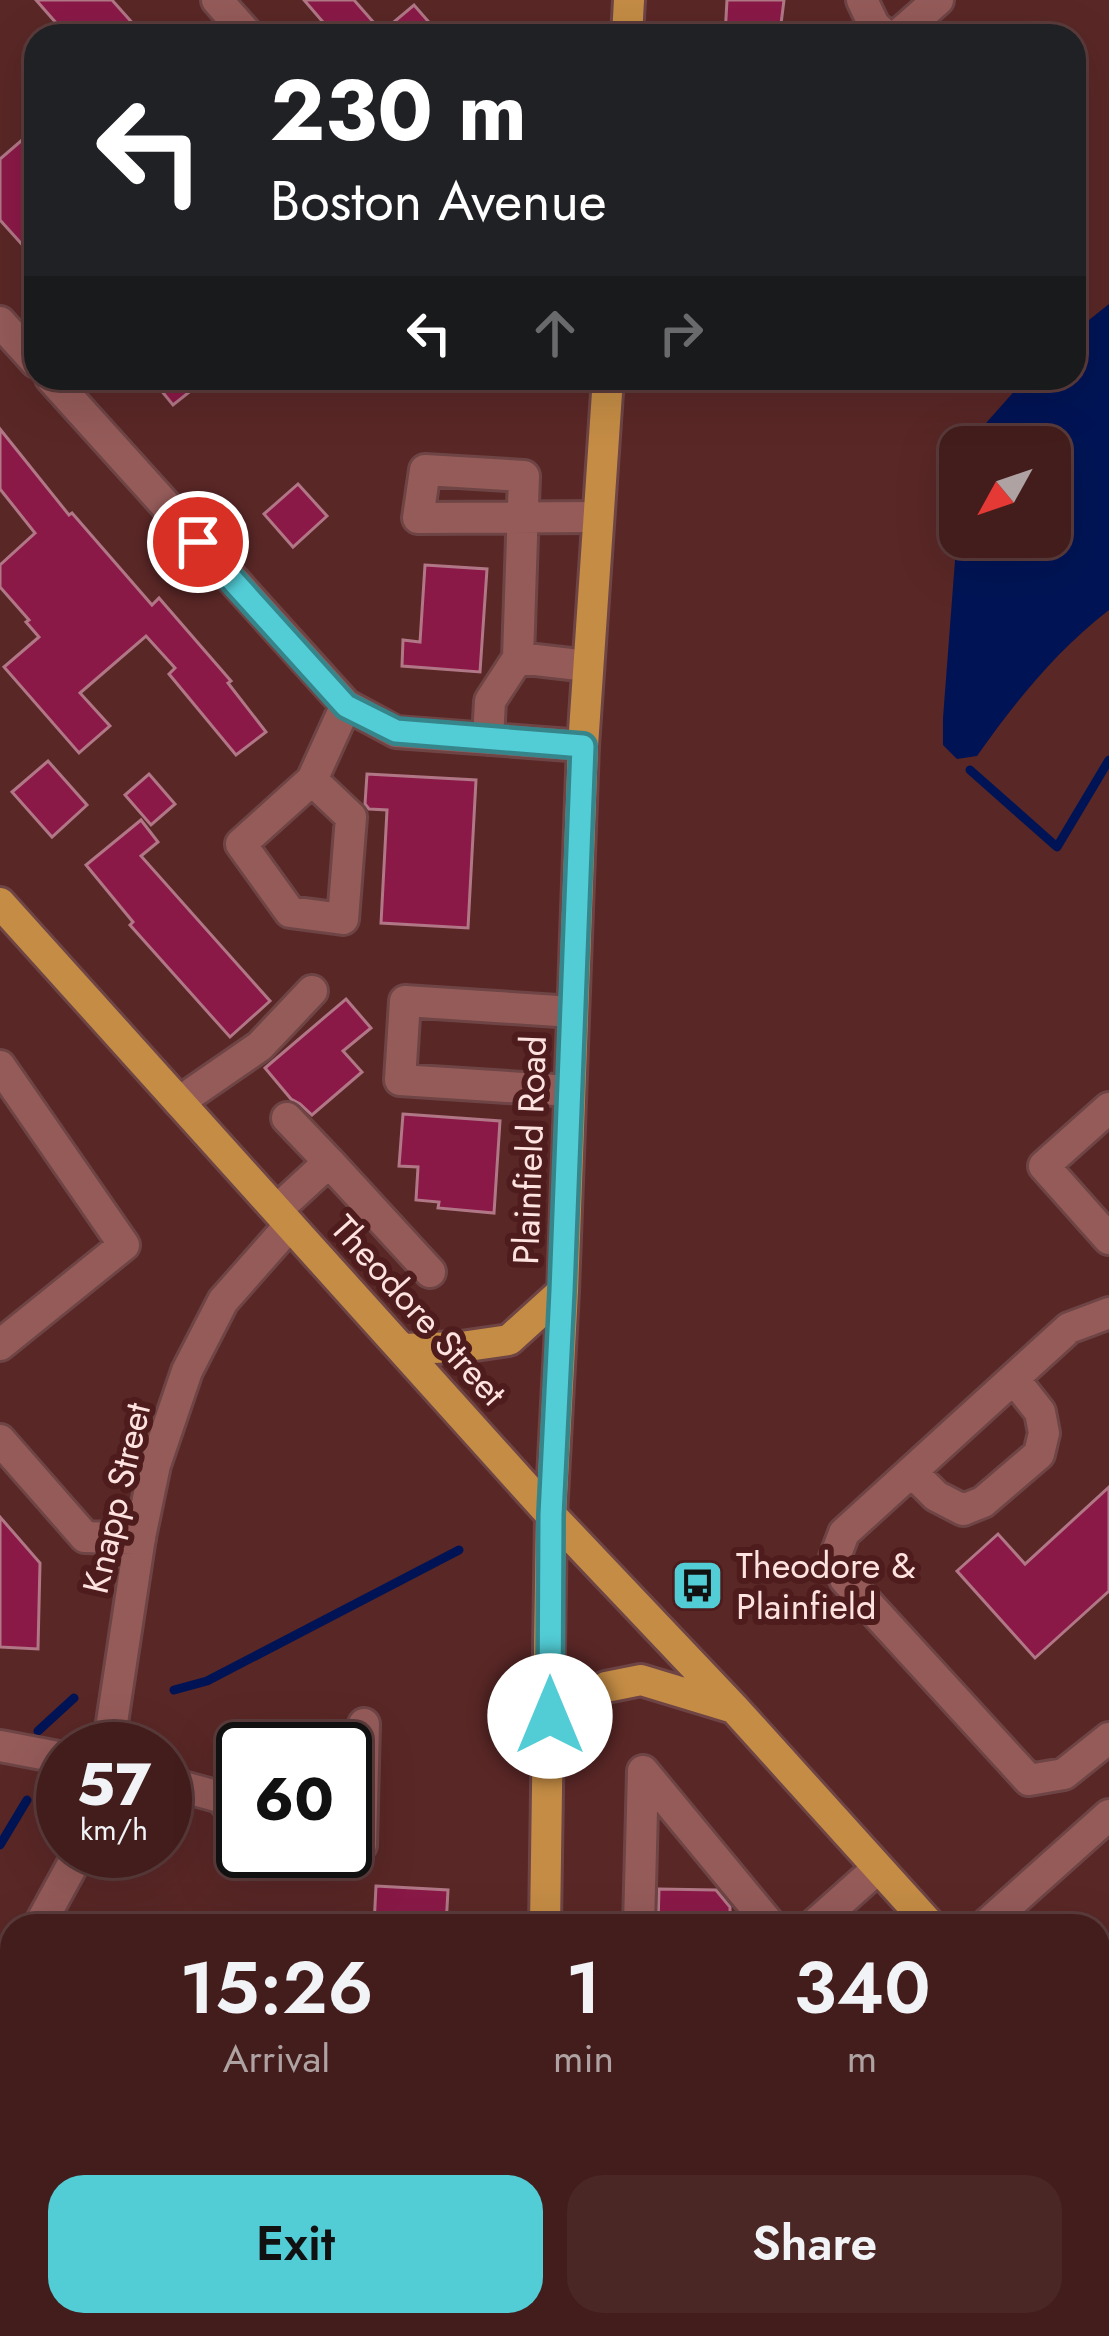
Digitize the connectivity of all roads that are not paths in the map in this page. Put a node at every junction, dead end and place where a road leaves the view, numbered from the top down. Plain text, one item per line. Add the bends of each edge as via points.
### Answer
1 (217, 0) edge
2 (938, 0) edge
3 (238, 24) edge
4 (911, 24) edge
5 (0, 322) edge
6 (24, 349) edge
7 (61, 390) edge
8 (607, 390) edge
9 (598, 517) junction
10 (518, 658) junction
11 (588, 666) junction
12 (346, 706) junction
13 (488, 739) junction
14 (583, 746) junction
15 (312, 779) junction
16 (6, 920) edge
17 (312, 991) dead end
18 (573, 1012) junction
19 (0, 1066) edge
20 (570, 1090) junction
21 (179, 1102) junction
22 (1109, 1108) edge
23 (287, 1118) dead end
24 (329, 1162) junction
25 (283, 1218) junction
26 (1109, 1239) edge
27 (430, 1271) dead end
28 (562, 1291) junction
29 (1109, 1313) edge
30 (0, 1345) edge
31 (402, 1349) junction
32 (1014, 1379) junction
33 (0, 1440) edge
34 (912, 1472) junction
35 (551, 1515) junction
36 (140, 1539) junction
37 (734, 1708) junction
38 (550, 1716) junction
39 (112, 1722) edge
40 (1109, 1738) edge
41 (0, 1746) edge
42 (36, 1753) edge
43 (1109, 1815) edge
44 (878, 1868) junction
45 (65, 1878) edge
46 (46, 1914) edge
47 (545, 1914) edge
48 (638, 1914) edge
49 (761, 1914) edge
50 (826, 1914) edge
51 (920, 1914) edge
52 (998, 1914) edge

1 - 3 street
2 - 4 street
5 - 6 street
7 - 12 street
8 - 9 main road, Plainfield Road
9 - 10 street via 525,517
9 - 11 main road, Plainfield Road
10 - 11 street
10 - 13 street via 490,701
11 - 14 main road, Plainfield Road
12 - 13 street via 396,731
12 - 15 street
13 - 14 street
14 - 18 main road, Plainfield Road
15 - 15 street via 241,844 290,911 343,920 351,817
16 - 21 main road, Theodore Street
17 - 21 street via 260,1046
18 - 20 main road, Plainfield Road
18 - 20 street via 405,1001 400,1080
19 - 30 street via 124,1245
20 - 28 main road, Plainfield Road
21 - 25 main road, Theodore Street
22 - 26 street via 1044,1166
23 - 24 street
24 - 25 street, Knapp Street
24 - 27 street
25 - 31 main road, Theodore Street
25 - 36 street, Knapp Street via 223,1300 187,1371
28 - 31 main road via 509,1340
28 - 35 main road, Plainfield Road
29 - 32 street via 1070,1328
31 - 35 main road, Theodore Street
32 - 34 street
32 - 34 street via 1040,1412 1039,1454 963,1510
33 - 36 street via 85,1537
34 - 40 street via 844,1534 835,1557 844,1579 1029,1780 1064,1774
35 - 37 main road, Theodore Street
35 - 38 main road, Plainfield Road
36 - 39 street, Knapp Street
37 - 38 main road via 641,1680 606,1687
37 - 44 main road, Theodore Street
38 - 47 main road, Plainfield Road
41 - 42 street
43 - 52 street
44 - 50 street
44 - 51 main road, Theodore Street
45 - 46 street
48 - 49 street via 644,1772

